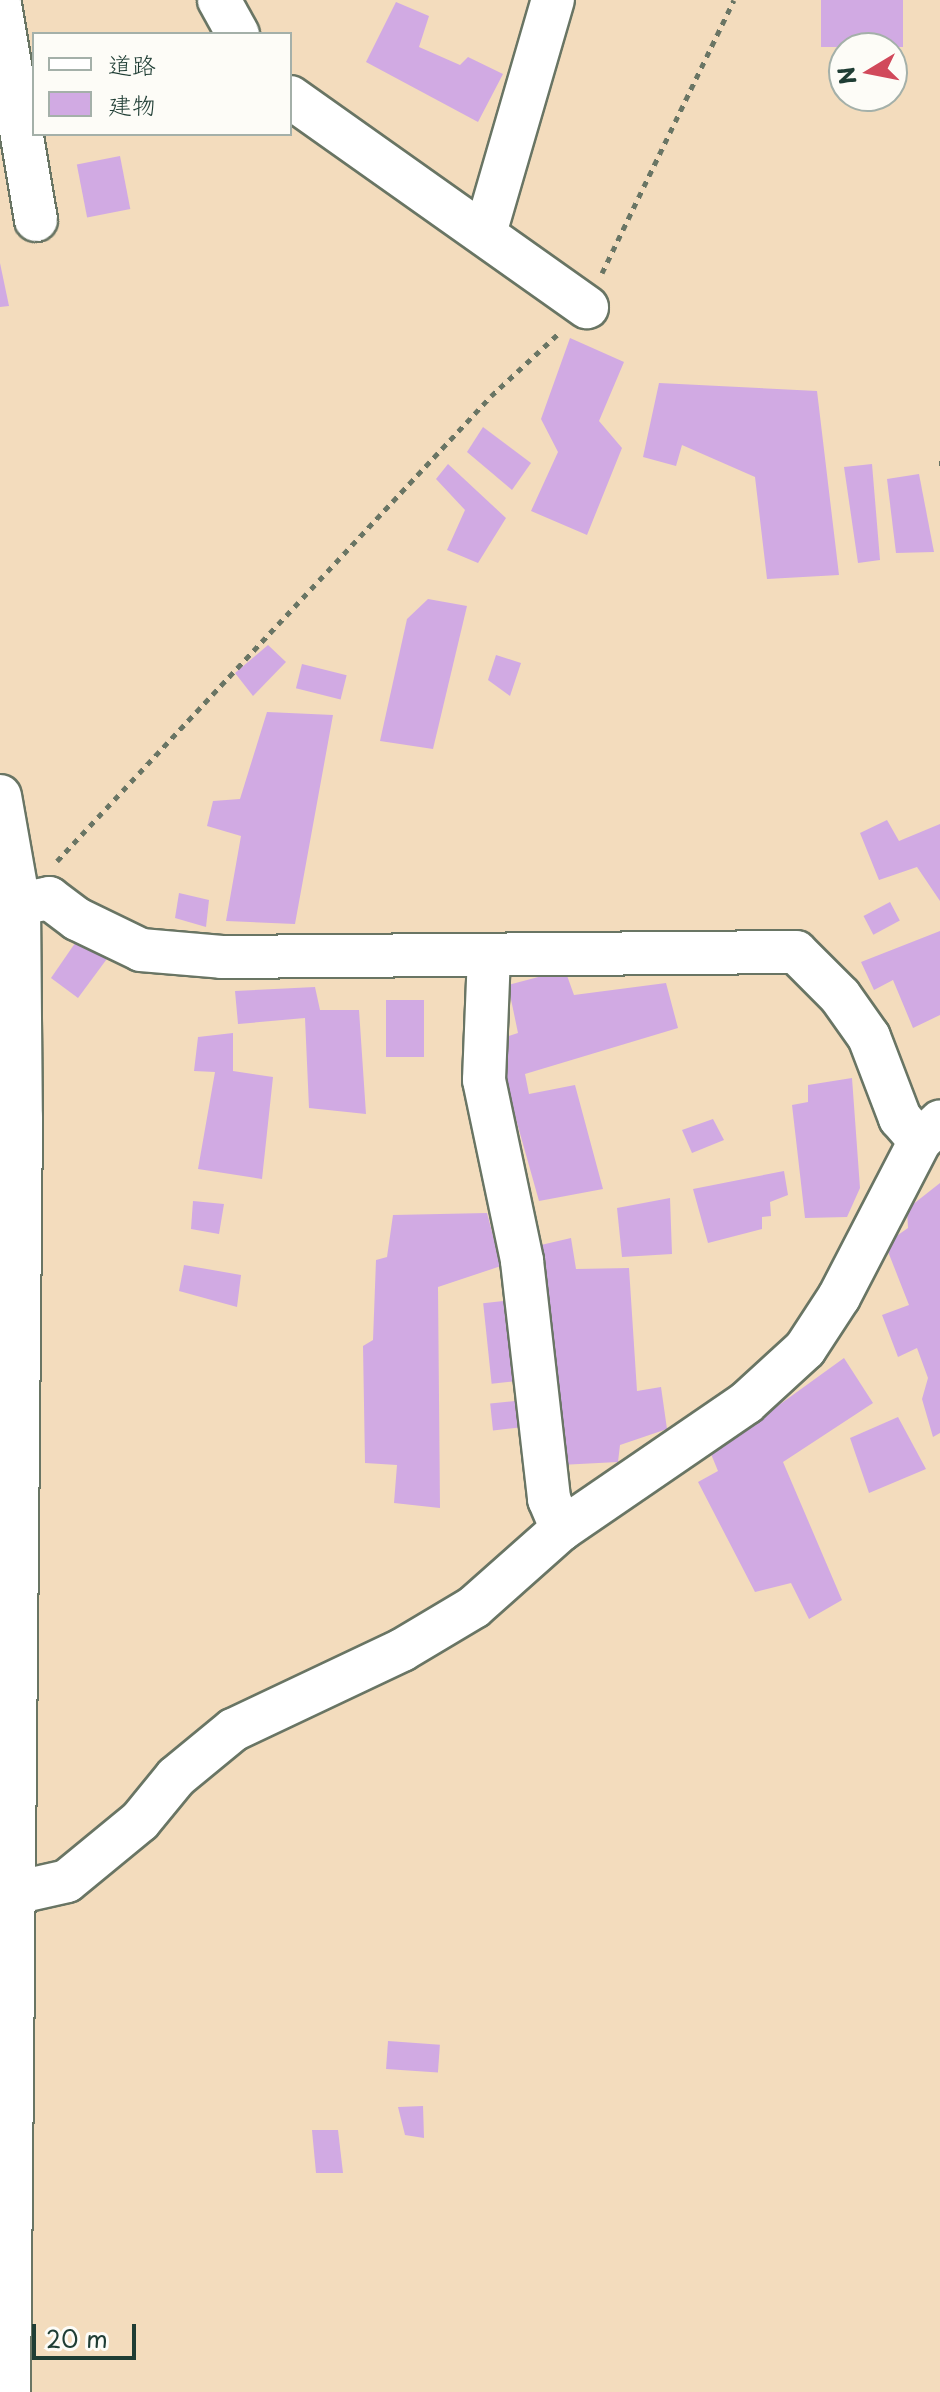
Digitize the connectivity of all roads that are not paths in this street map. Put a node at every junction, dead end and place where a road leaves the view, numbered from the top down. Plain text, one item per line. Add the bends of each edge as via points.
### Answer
1 (219, 0) edge
2 (553, 0) edge
3 (0, 5) edge
4 (237, 32) edge
5 (292, 98) edge
6 (12, 146) edge
7 (36, 220) dead end
8 (486, 230) junction
9 (587, 307) road end
10 (0, 796) edge
11 (19, 904) junction
12 (489, 955) junction
13 (930, 1132) edge
14 (562, 1529) junction
15 (10, 1894) junction
16 (8, 2077) edge
17 (9, 2392) edge

1 - 4 street
2 - 8 street
3 - 6 street
5 - 8 street
6 - 7 street
8 - 9 street
10 - 11 street
11 - 12 street via 49,898 77,919 141,950 222,957
11 - 15 street via 19,1438
12 - 13 street via 796,952 840,996 869,1037 900,1118
12 - 14 street via 484,1080 522,1261 549,1499
13 - 14 street via 805,1349 746,1403
14 - 15 street via 474,1607 402,1650 233,1730 176,1777 140,1821 67,1881
15 - 16 street
16 - 17 street

